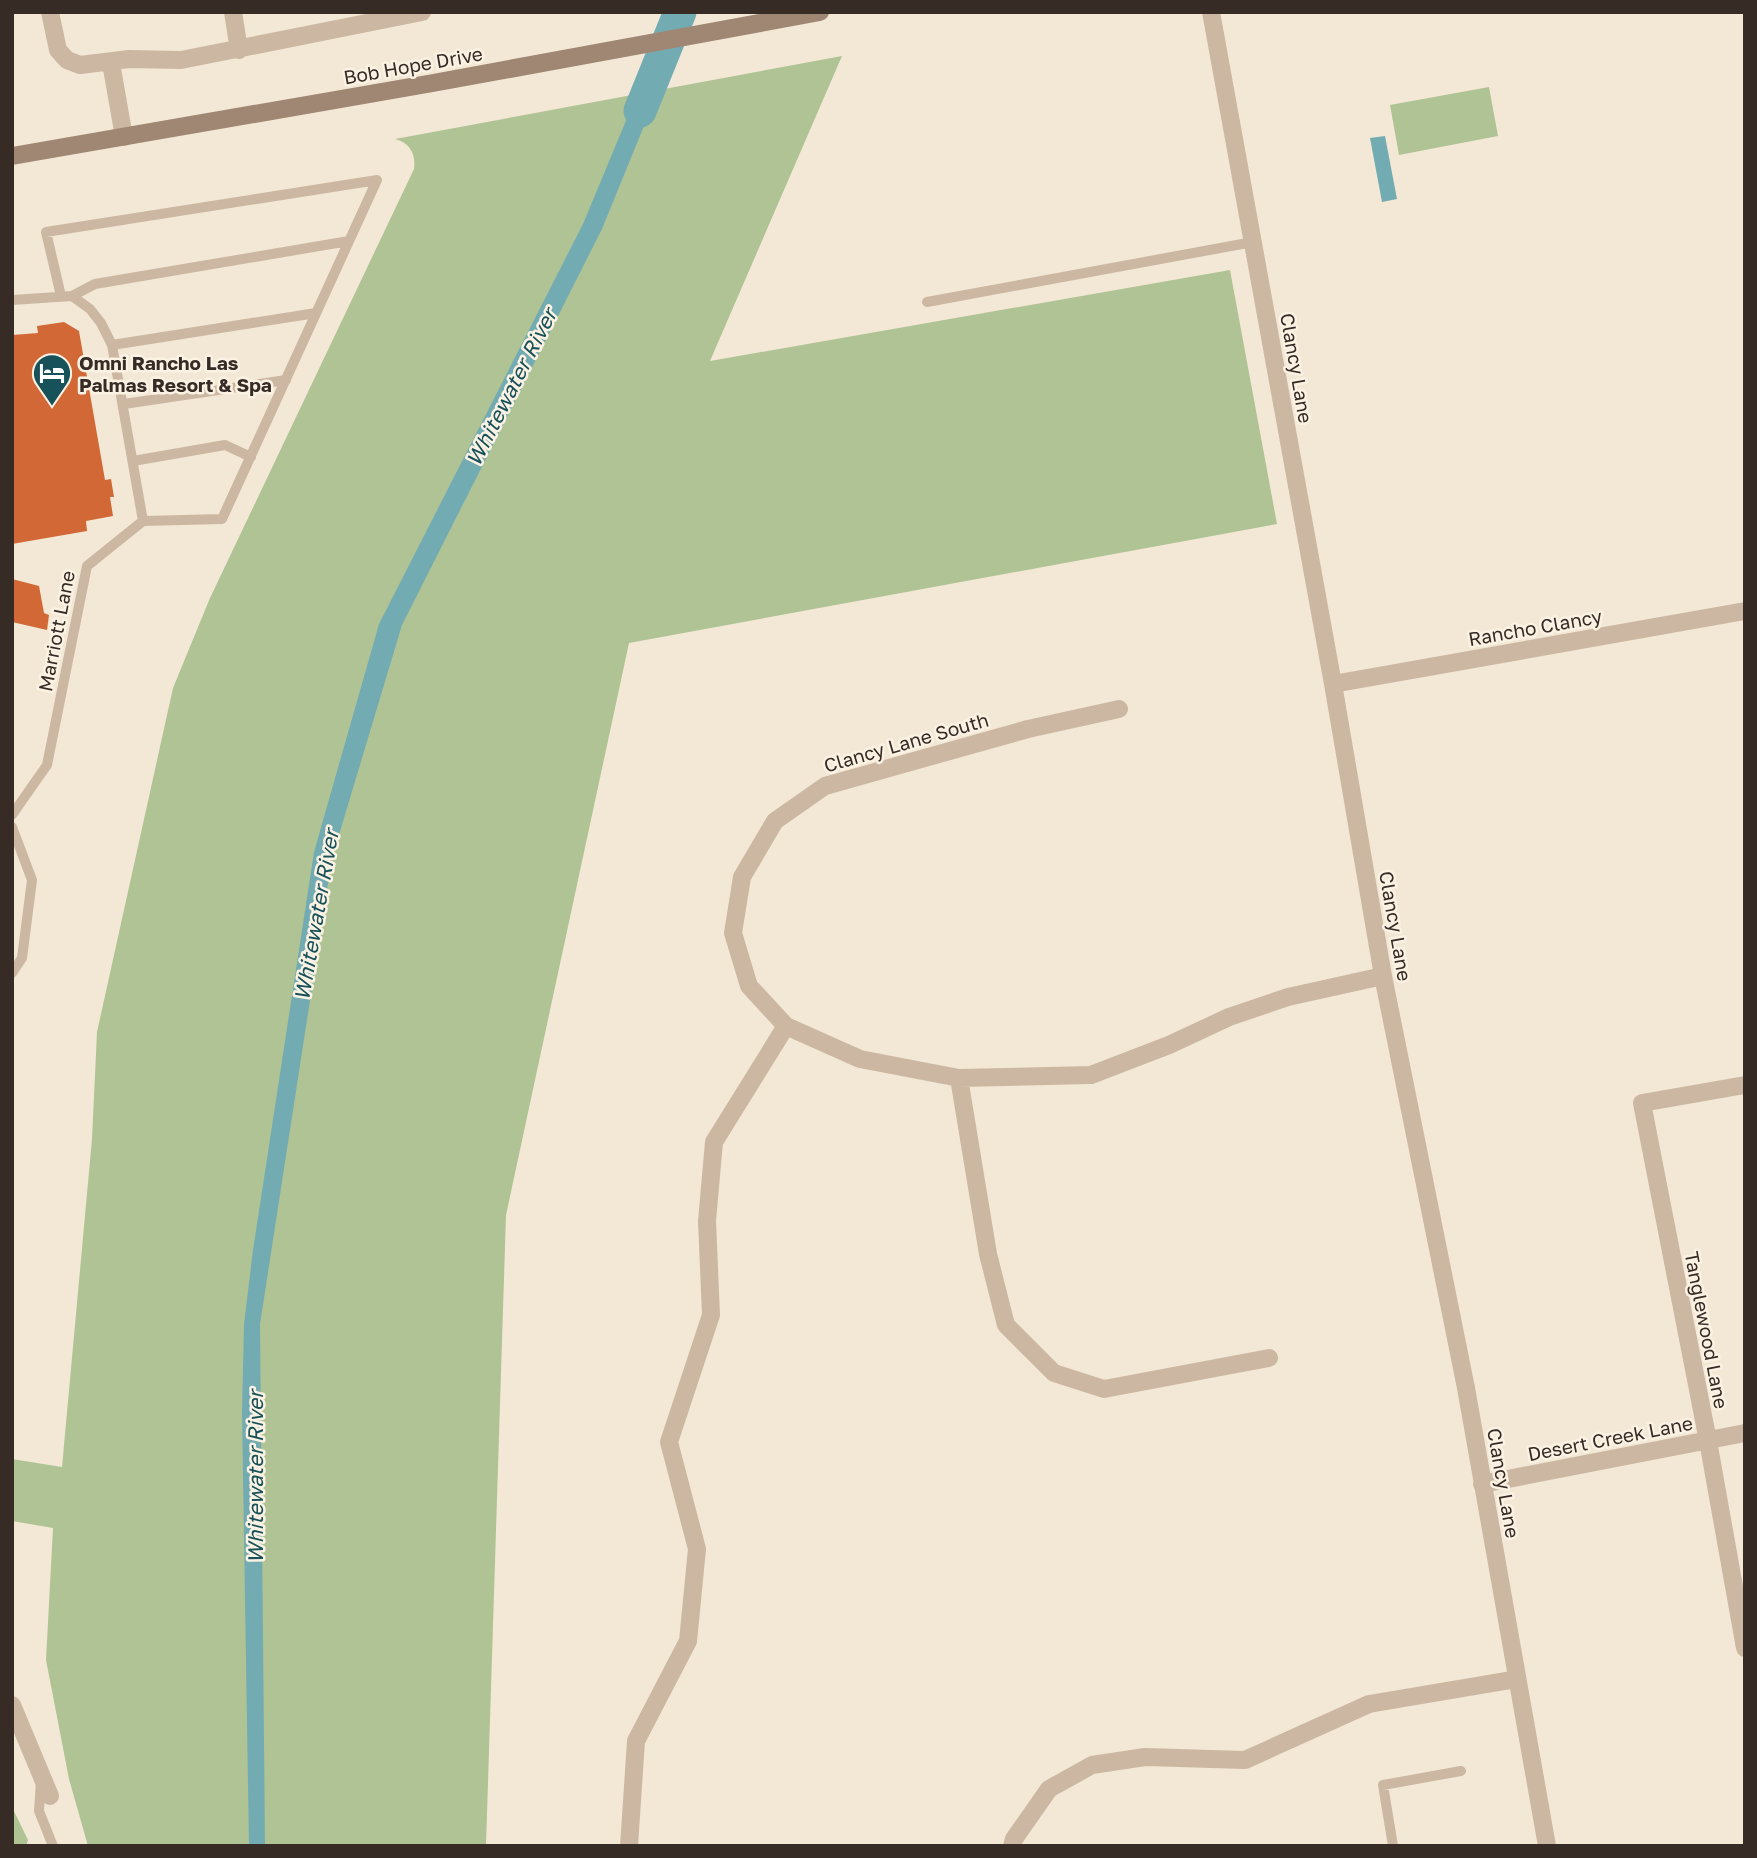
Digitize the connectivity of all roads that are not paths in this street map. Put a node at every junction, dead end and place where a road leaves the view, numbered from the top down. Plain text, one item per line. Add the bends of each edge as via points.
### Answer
1 (50, 12) edge
2 (233, 12) edge
3 (422, 12) edge
4 (820, 12) edge
5 (1211, 12) edge
6 (239, 50) junction
7 (111, 63) junction
8 (124, 137) junction
9 (12, 156) edge
10 (349, 241) junction
11 (1253, 242) junction
12 (67, 296) junction
13 (12, 300) edge
14 (928, 302) dead end
15 (316, 313) junction
16 (112, 345) junction
17 (286, 380) junction
18 (124, 404) junction
19 (251, 457) junction
20 (133, 461) junction
21 (143, 521) junction
22 (1745, 611) edge
23 (1333, 684) junction
24 (1119, 709) dead end
25 (12, 815) edge
26 (12, 827) edge
27 (12, 973) edge
28 (1383, 976) junction
29 (786, 1026) junction
30 (959, 1078) junction
31 (1745, 1085) edge
32 (1269, 1358) dead end
33 (1745, 1433) edge
34 (1708, 1441) junction
35 (1482, 1484) junction
36 (1745, 1648) edge
37 (1517, 1679) junction
38 (12, 1705) edge
39 (1461, 1771) dead end
40 (41, 1775) junction
41 (50, 1796) dead end
42 (52, 1846) edge
43 (629, 1846) edge
44 (1012, 1846) edge
45 (1393, 1846) edge
46 (1547, 1846) edge

1 - 7 street via 58,50 67,60 80,65
2 - 6 street
3 - 6 street
4 - 8 main road, Bob Hope Drive
5 - 11 street, Clancy Lane
6 - 7 street via 181,60
7 - 8 street
8 - 9 main road, Bob Hope Drive
10 - 12 lane via 95,284
10 - 12 lane via 377,180 46,232
10 - 15 lane
11 - 14 lane
11 - 23 street, Clancy Lane
12 - 13 lane
12 - 16 lane via 90,309
15 - 16 lane
15 - 17 lane
16 - 18 lane
17 - 18 lane
17 - 19 lane
18 - 20 lane
19 - 20 lane via 225,445
19 - 21 lane via 222,519
20 - 21 lane
21 - 25 lane, Marriott Lane via 87,566 47,765
22 - 23 street, Rancho Clancy
23 - 28 street, Clancy Lane
24 - 29 street, Clancy Lane South via 1028,729 825,786 775,821 742,877 733,933 748,986
26 - 27 lane via 32,880 22,958
28 - 30 street, Clancy Lane South via 1287,997 1091,1075
28 - 35 street, Clancy Lane
29 - 30 street, Clancy Lane South via 860,1059
29 - 43 street via 714,1142 707,1221 710,1315 669,1443 697,1549 688,1641 636,1741
30 - 32 street via 988,1254 1006,1325 1054,1373 1104,1389
31 - 34 street, Tanglewood Lane via 1642,1102
33 - 34 street, Desert Creek Lane
34 - 35 street, Desert Creek Lane
34 - 36 street, Tanglewood Lane
35 - 37 street, Clancy Lane
37 - 44 street via 1369,1703 1245,1759 1145,1757 1092,1765 1049,1789
37 - 46 street, Clancy Lane
38 - 40 street
39 - 45 lane via 1382,1785
40 - 41 street
40 - 42 lane via 39,1811

